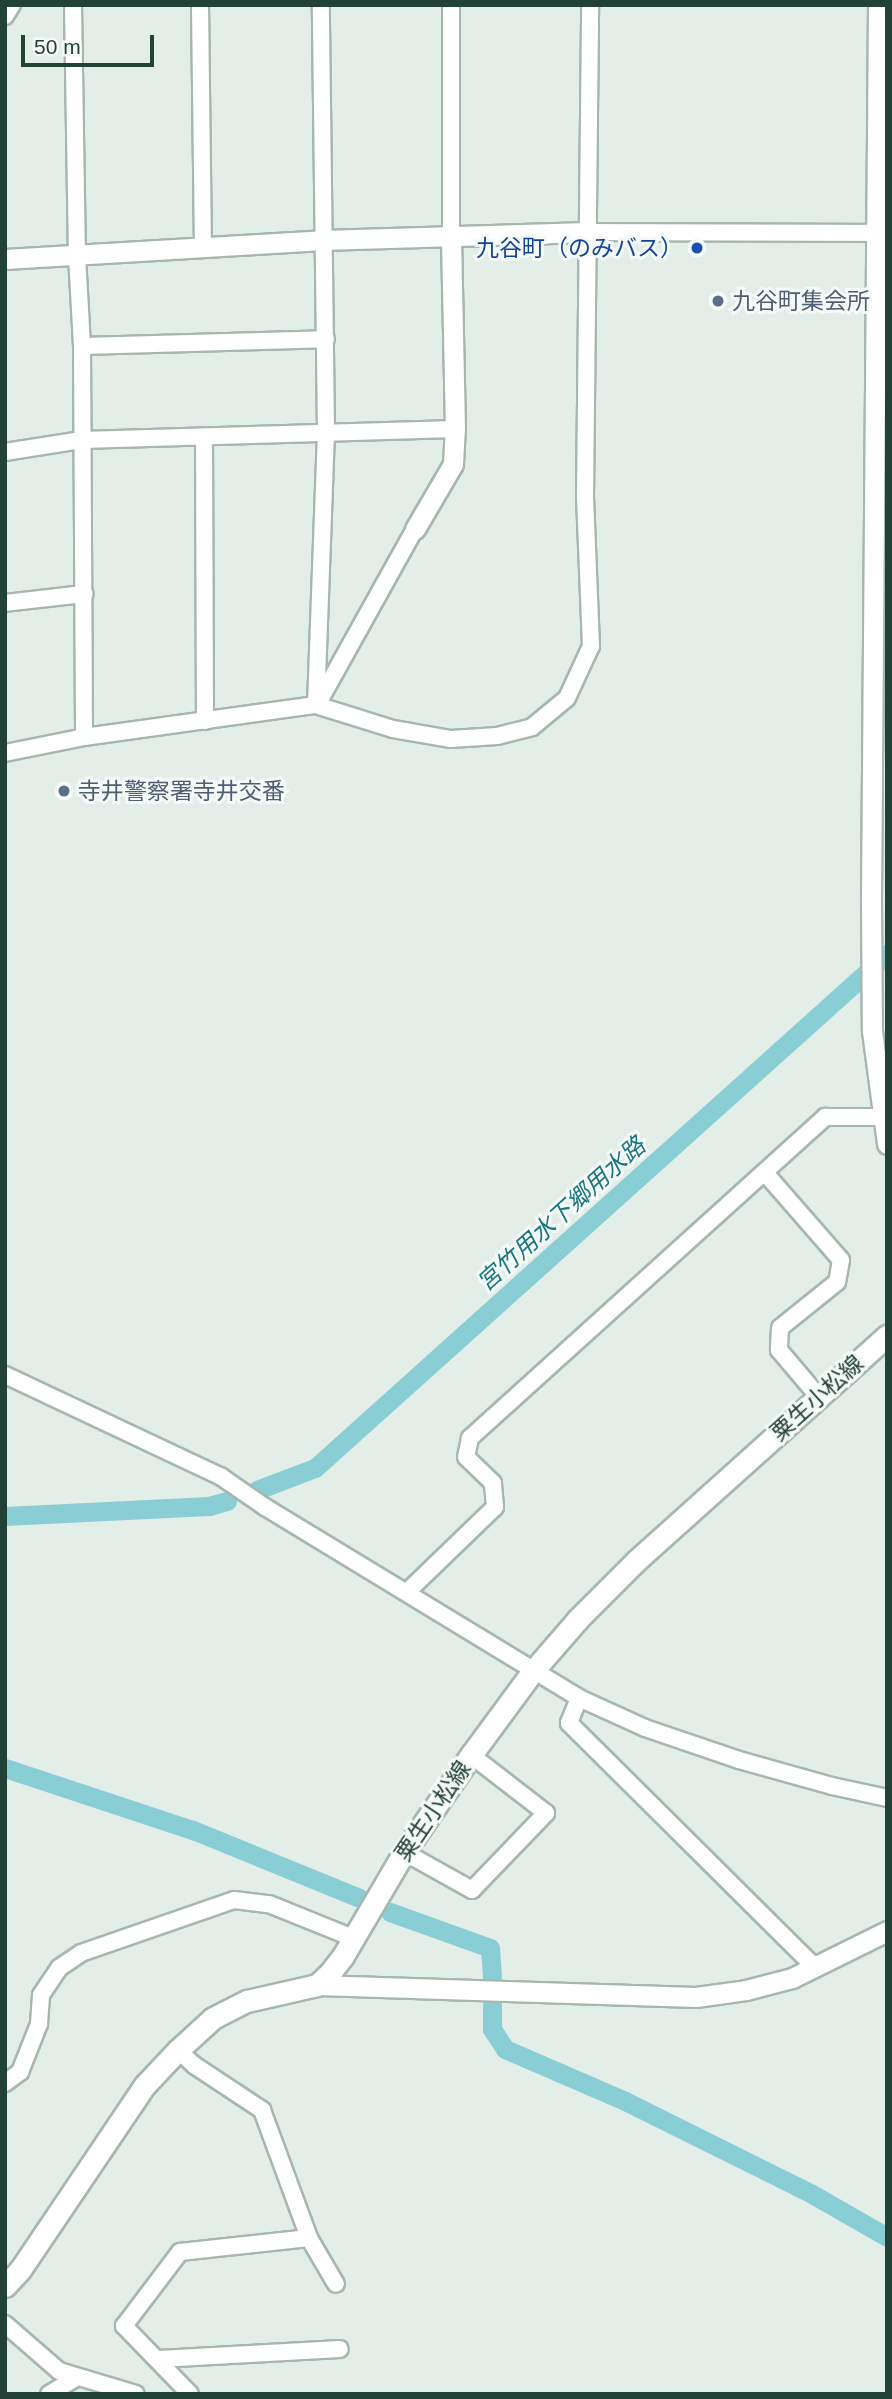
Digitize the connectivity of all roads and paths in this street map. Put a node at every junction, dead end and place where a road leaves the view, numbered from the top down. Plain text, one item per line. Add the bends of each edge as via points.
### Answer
1 (12, 5) edge
2 (73, 5) edge
3 (200, 5) edge
4 (321, 5) edge
5 (451, 5) edge
6 (590, 5) edge
7 (878, 5) edge
8 (5, 16) edge
9 (588, 232) junction
10 (882, 233) edge
11 (451, 236) junction
12 (322, 240) junction
13 (203, 248) junction
14 (77, 256) junction
15 (5, 259) edge
16 (326, 340) junction
17 (82, 346) junction
18 (455, 429) junction
19 (326, 432) junction
20 (204, 438) junction
21 (82, 440) junction
22 (5, 452) edge
23 (415, 528) joint
24 (85, 594) junction
25 (5, 603) edge
26 (872, 604) junction
27 (887, 620) edge
28 (316, 705) junction
29 (205, 721) junction
30 (84, 737) junction
31 (5, 753) edge
32 (880, 1031) edge
33 (882, 1117) junction
34 (887, 1144) edge
35 (766, 1174) junction
36 (887, 1336) edge
37 (5, 1375) edge
38 (818, 1396) junction
39 (408, 1591) junction
40 (533, 1671) junction
41 (579, 1698) junction
42 (471, 1755) junction
43 (887, 1798) edge
44 (404, 1852) junction
45 (887, 1931) edge
46 (354, 1938) junction
47 (816, 1968) junction
48 (317, 1985) junction
49 (178, 2050) junction
50 (5, 2083) edge
51 (309, 2238) junction
52 (337, 2284) dead end
53 (5, 2286) edge
54 (5, 2325) edge
55 (340, 2349) dead end
56 (159, 2358) junction
57 (76, 2378) junction
58 (48, 2394) edge
59 (136, 2394) edge
60 (190, 2394) edge

1 - 8 street
2 - 14 street
3 - 13 street
4 - 12 street
5 - 11 street
6 - 9 street
7 - 10 street
9 - 10 street
9 - 11 street
9 - 28 street via 585,497 591,646 567,698 532,727 497,736 451,739 393,729
10 - 26 street
11 - 12 street
11 - 18 street
12 - 13 street
12 - 16 street
13 - 14 street
14 - 15 street
14 - 17 street
16 - 17 street
16 - 19 street
17 - 21 street
18 - 19 street
18 - 23 street via 453,464
19 - 20 street
19 - 28 street
20 - 21 street
20 - 29 street
21 - 22 street
21 - 24 street
23 - 28 street
24 - 25 street
24 - 30 street
26 - 27 street
26 - 32 street via 873,989
28 - 29 street
29 - 30 street
30 - 31 street
32 - 33 street
33 - 34 street
33 - 35 street via 825,1118
35 - 38 street via 841,1260 836,1282 780,1328 779,1350
35 - 39 street via 470,1438 466,1457 493,1483 495,1507
36 - 38 main road, 粟生小松線
37 - 39 street via 220,1476
38 - 40 main road, 粟生小松線 via 637,1560
39 - 40 street
40 - 41 street
40 - 42 main road, 粟生小松線
41 - 43 street via 645,1728 739,1760
41 - 47 street via 569,1723
42 - 44 main road, 粟生小松線
42 - 44 street via 546,1812 472,1890
44 - 46 main road, 粟生小松線
45 - 47 street
46 - 48 main road, 粟生小松線
46 - 50 street via 269,1904 234,1900 81,1953 59,1968 41,1995 39,2024 20,2072
47 - 48 street via 746,1990 696,1997
48 - 49 main road via 247,2001 213,2018
49 - 51 street via 262,2110
49 - 53 main road via 145,2085
51 - 52 street
51 - 56 street via 180,2252 124,2326
54 - 57 street via 59,2371
55 - 56 street
56 - 60 street
57 - 58 street
57 - 59 street

